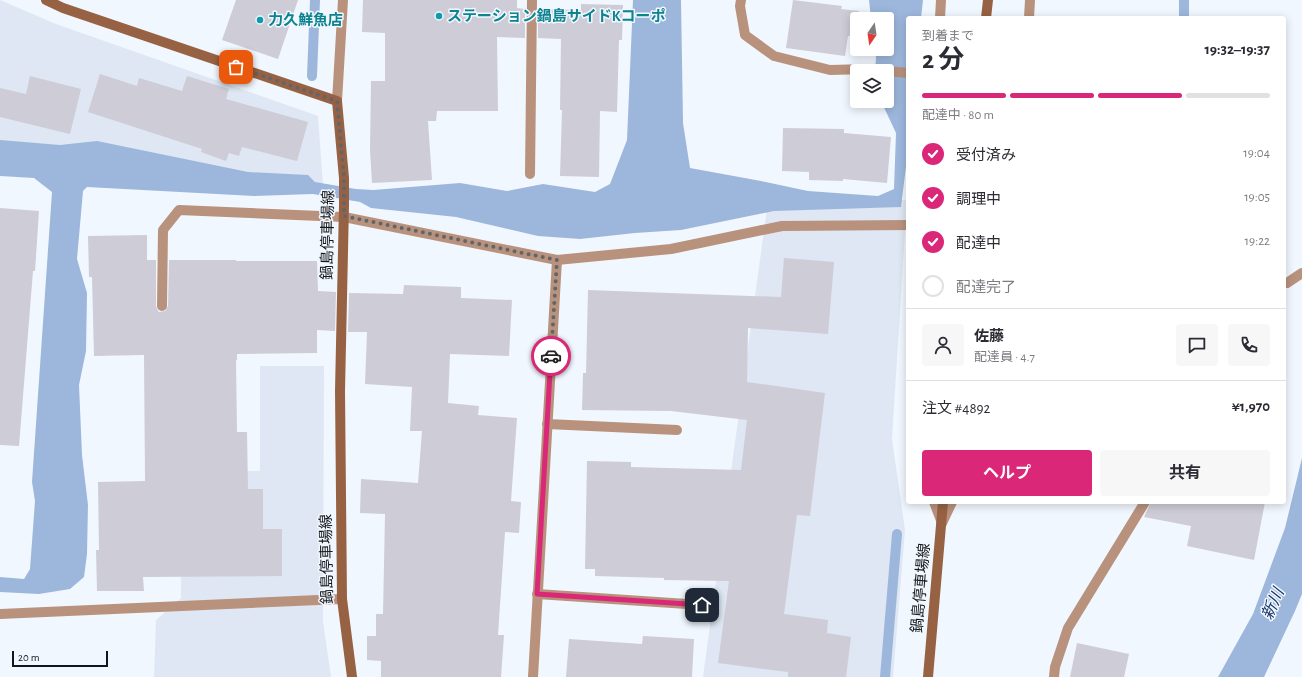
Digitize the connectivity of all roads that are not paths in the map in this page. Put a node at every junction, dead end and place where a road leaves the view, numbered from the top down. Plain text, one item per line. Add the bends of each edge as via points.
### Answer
1 (46, 0) edge
2 (343, 0) edge
3 (532, 0) edge
4 (741, 0) edge
5 (941, 0) edge
6 (988, 0) edge
7 (1030, 0) edge
8 (940, 16) edge
9 (986, 16) edge
10 (1028, 16) edge
11 (850, 69) edge
12 (894, 72) edge
13 (906, 73) edge
14 (337, 101) junction
15 (530, 174) dead end
16 (344, 216) junction
17 (906, 225) edge
18 (557, 260) junction
19 (1302, 273) edge
20 (1286, 283) edge
21 (162, 306) dead end
22 (547, 424) junction
23 (677, 430) dead end
24 (935, 504) edge
25 (944, 504) edge
26 (951, 504) edge
27 (1144, 504) edge
28 (942, 523) junction
29 (537, 594) junction
30 (342, 599) junction
31 (702, 605) dead end
32 (0, 614) edge
33 (352, 677) edge
34 (533, 677) edge
35 (928, 677) edge
36 (1054, 677) edge

1 - 14 main road
2 - 14 street
3 - 15 street
4 - 11 street via 745,36 774,56 830,70
5 - 8 street
6 - 9 main road
7 - 10 street
12 - 13 street
14 - 16 main road, 鍋島停車場線 via 344,178
16 - 18 street
16 - 21 street via 179,210 163,230
16 - 30 main road, 鍋島停車場線 via 340,391
17 - 18 street via 782,226 671,249
18 - 22 street
19 - 20 street
22 - 23 street
22 - 29 street
24 - 28 street
25 - 28 main road, 鍋島停車場線
26 - 28 street
27 - 36 street via 1068,628
28 - 35 main road, 鍋島停車場線
29 - 31 street
29 - 34 street
30 - 32 street
30 - 33 main road, 鍋島停車場線

